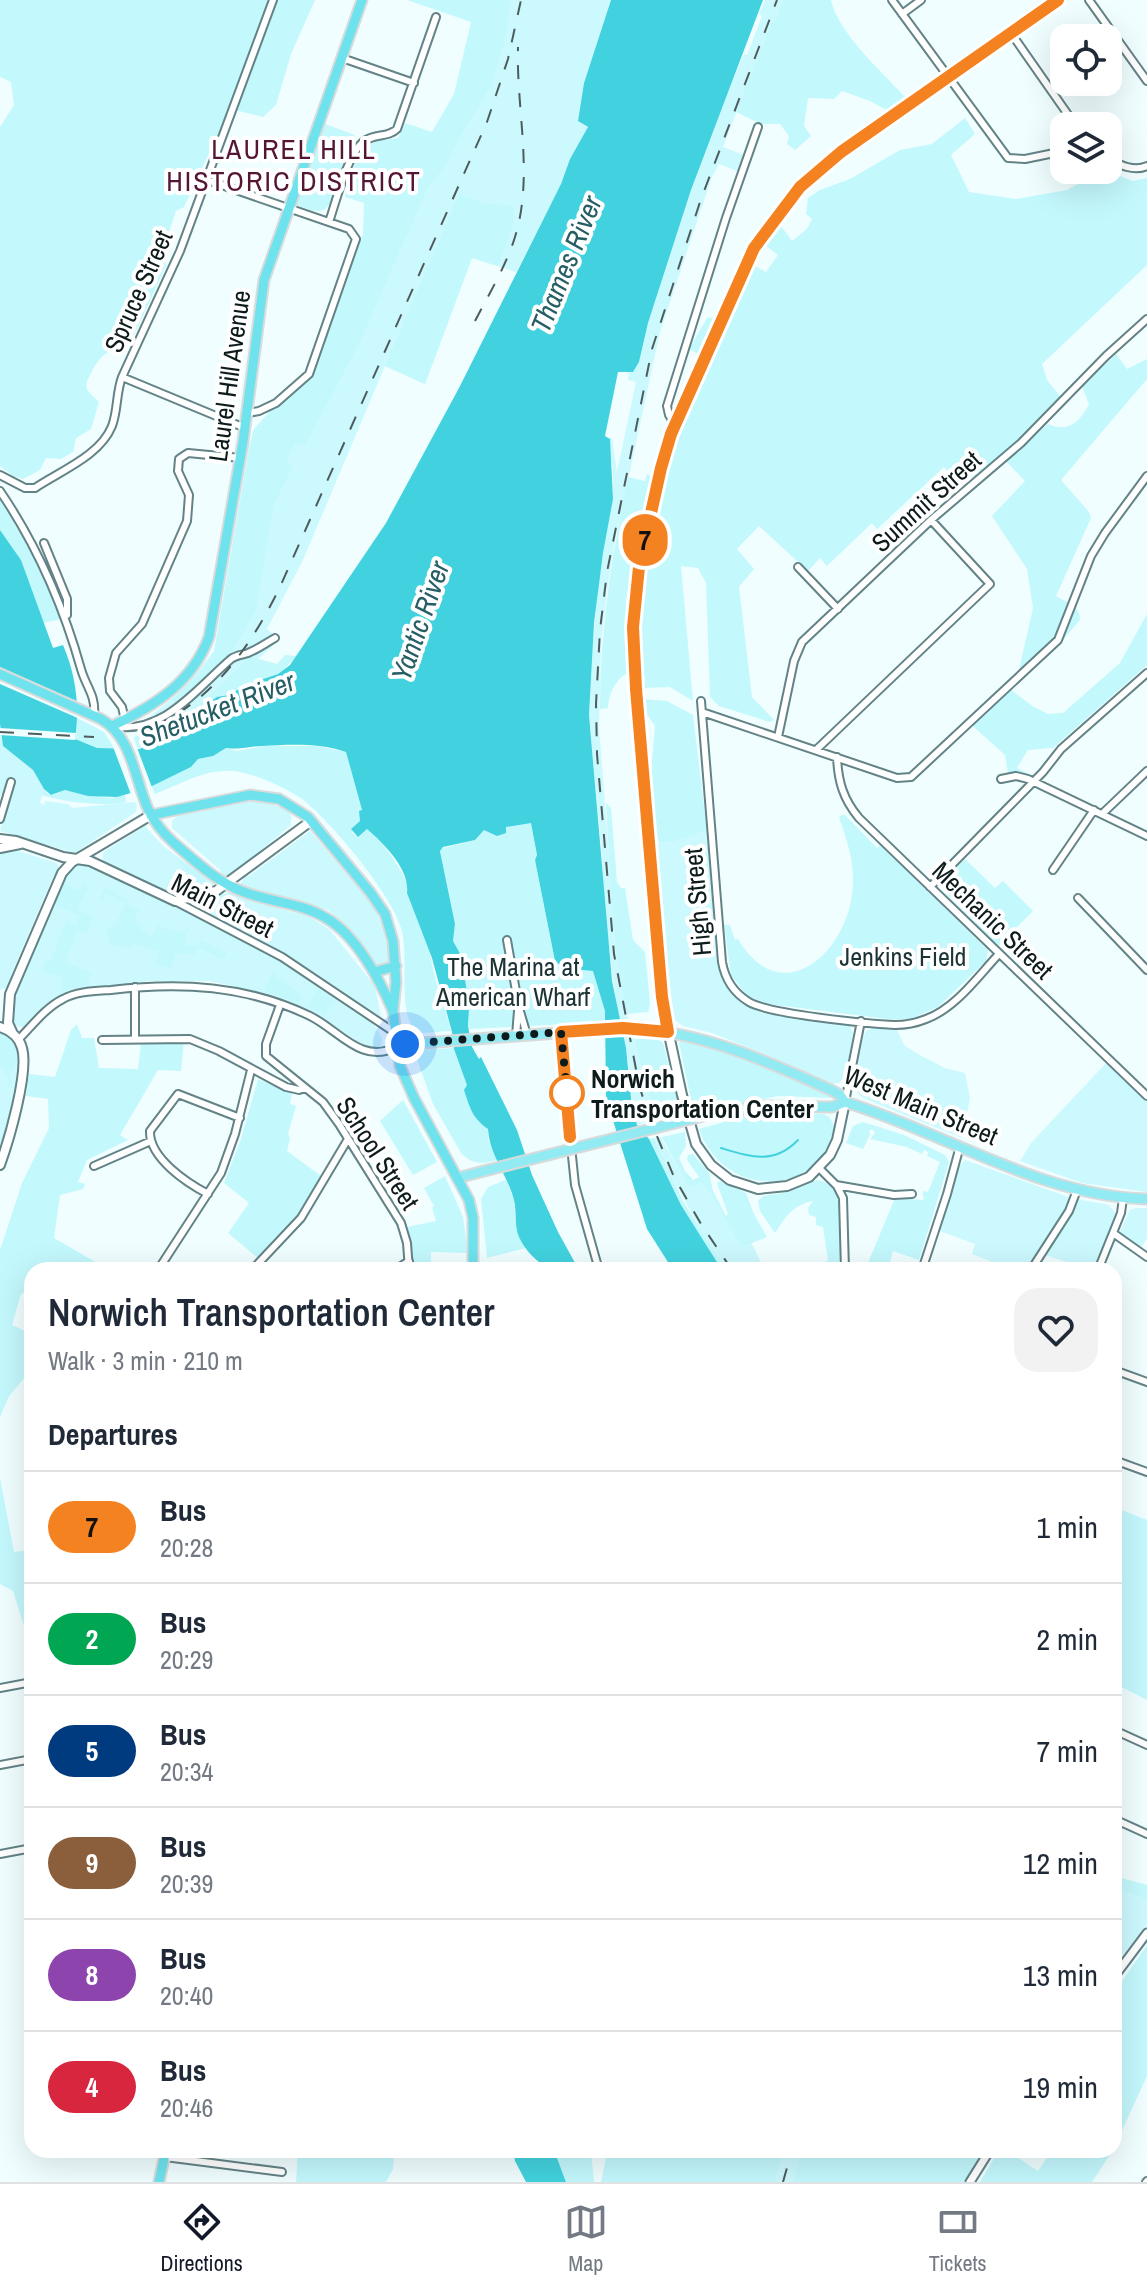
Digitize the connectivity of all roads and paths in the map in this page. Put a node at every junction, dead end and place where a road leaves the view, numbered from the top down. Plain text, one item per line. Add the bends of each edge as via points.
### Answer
1 (273, 0) edge
2 (362, 0) edge
3 (892, 0) edge
4 (921, 0) edge
5 (1058, 0) edge
6 (1089, 0) edge
7 (902, 14) junction
8 (436, 17) dead end
9 (1011, 33) junction
10 (342, 58) junction
11 (948, 78) junction
12 (1147, 81) edge
13 (414, 83) junction
14 (1066, 112) edge
15 (758, 127) dead end
16 (1050, 154) edge
17 (1122, 166) edge
18 (1147, 166) edge
19 (207, 180) junction
20 (289, 208) junction
21 (329, 222) junction
22 (1147, 319) edge
23 (122, 377) junction
24 (248, 413) junction
25 (675, 425) junction
26 (245, 428) junction
27 (241, 458) junction
28 (0, 475) edge
29 (1147, 476) edge
30 (0, 491) edge
31 (931, 520) junction
32 (44, 543) dead end
33 (798, 567) dead end
34 (838, 609) junction
35 (67, 619) junction
36 (275, 638) dead end
37 (1147, 673) edge
38 (0, 674) edge
39 (701, 701) dead end
40 (702, 712) junction
41 (94, 715) junction
42 (125, 720) junction
43 (112, 726) junction
44 (778, 737) junction
45 (816, 750) junction
46 (837, 757) junction
47 (1147, 771) edge
48 (1001, 779) dead end
49 (1034, 781) junction
50 (11, 782) dead end
51 (1094, 810) junction
52 (1102, 814) junction
53 (151, 815) junction
54 (0, 819) edge
55 (311, 821) junction
56 (1147, 836) edge
57 (1, 841) edge
58 (78, 859) junction
59 (1053, 870) dead end
60 (226, 883) junction
61 (930, 887) junction
62 (1078, 898) dead end
63 (175, 901) junction
64 (507, 940) dead end
65 (999, 954) junction
66 (396, 966) junction
67 (1147, 970) edge
68 (374, 972) junction
69 (135, 987) junction
70 (5, 995) edge
71 (280, 1005) junction
72 (393, 1011) junction
73 (861, 1021) junction
74 (0, 1027) edge
75 (394, 1032) junction
76 (561, 1032) junction
77 (668, 1032) junction
78 (521, 1036) junction
79 (16, 1037) junction
80 (135, 1039) junction
81 (102, 1040) dead end
82 (396, 1047) junction
83 (251, 1070) junction
84 (565, 1072) tunnel mouth
85 (305, 1088) junction
86 (1147, 1096) edge
87 (845, 1102) junction
88 (240, 1118) junction
89 (570, 1137) tunnel mouth
90 (348, 1139) junction
91 (151, 1141) junction
92 (960, 1146) junction
93 (0, 1165) edge
94 (94, 1166) dead end
95 (819, 1168) junction
96 (457, 1178) junction
97 (836, 1185) junction
98 (1077, 1190) junction
99 (208, 1194) junction
100 (912, 1194) dead end
101 (1123, 1198) junction
102 (1147, 1199) edge
103 (1113, 1233) junction
104 (1147, 1257) edge
105 (409, 1261) edge
106 (163, 1262) edge
107 (259, 1262) edge
108 (474, 1262) edge
109 (597, 1262) edge
110 (845, 1262) edge
111 (925, 1262) edge
112 (1036, 1262) edge
113 (1101, 1262) edge
114 (1122, 1373) edge
115 (1147, 1382) edge
116 (1122, 1463) edge
117 (1147, 1472) edge
118 (24, 1684) edge
119 (0, 1688) edge
120 (1122, 1734) edge
121 (1147, 1745) edge
122 (24, 1760) edge
123 (0, 1765) edge
124 (1122, 1823) edge
125 (1147, 1834) edge
126 (24, 1850) edge
127 (0, 1854) edge
128 (1147, 1933) edge
129 (1122, 1966) edge
130 (165, 2158) edge
131 (197, 2158) edge
132 (985, 2158) edge
133 (282, 2172) dead end
134 (159, 2182) edge
135 (970, 2182) edge

1 - 19 street, Spruce Street
2 - 10 highway, Laurel Hill Avenue
3 - 7 street
4 - 7 street
5 - 9 main road
6 - 12 street
7 - 11 street
8 - 13 street
9 - 11 main road
9 - 14 street
10 - 13 street
10 - 20 highway, Laurel Hill Avenue
11 - 16 street via 1008,158
11 - 25 main road via 819,169 777,214 754,248
13 - 21 street via 397,131 373,136 355,151
15 - 25 street via 667,406
17 - 18 street
19 - 20 street
19 - 23 street, Spruce Street
20 - 21 street
20 - 24 highway, Laurel Hill Avenue via 263,287
21 - 24 street via 352,231 356,241 311,371 276,403
22 - 31 street, Summit Street via 1021,443
23 - 26 street
23 - 28 street, Spruce Street via 111,427 101,443 35,488
24 - 26 highway, Laurel Hill Avenue
25 - 77 main road via 639,567 633,627
26 - 27 highway, Laurel Hill Avenue
27 - 42 highway, Laurel Hill Avenue via 215,616 203,653 165,697
27 - 42 street via 186,453 179,459 178,471 189,495 187,521 142,624 116,653 109,678
29 - 46 street via 1091,556 1055,642 909,778
30 - 35 street via 31,540
31 - 34 street, Summit Street
31 - 45 street via 990,584
32 - 35 street via 67,599
33 - 34 street
34 - 44 street, Summit Street via 802,642
35 - 41 street via 93,694
36 - 43 street via 232,658 163,716 138,727
37 - 49 street via 1061,749
38 - 41 highway
39 - 40 street, High Street
40 - 44 street
40 - 73 street, High Street via 722,962 728,982 741,997 762,1008
41 - 43 highway
42 - 43 highway, Laurel Hill Avenue
43 - 53 highway
44 - 45 street
45 - 46 street
46 - 61 street, Mechanic Street via 850,808
47 - 52 street
48 - 49 street via 1018,776
49 - 51 street
49 - 61 street
50 - 54 street
51 - 52 street
51 - 59 street
52 - 56 street
53 - 55 highway via 258,795 285,802
53 - 58 main road
53 - 60 highway via 177,845
55 - 60 main road
55 - 66 highway via 383,911
57 - 58 main road, Main Street
58 - 63 main road, Main Street
58 - 70 main road via 56,886
60 - 63 main road via 207,894
60 - 68 highway via 328,919
61 - 65 street, Mechanic Street
62 - 67 street
63 - 75 street, Main Street via 282,957
64 - 78 street
65 - 73 street, High Street via 932,1016 901,1025
65 - 86 street, Mechanic Street
66 - 68 highway
66 - 72 highway
68 - 72 highway
69 - 71 street via 209,986
69 - 79 street via 67,997
69 - 80 street
70 - 79 main road via 8,1023
71 - 82 street via 309,1016 367,1052
71 - 85 street via 265,1054
72 - 75 highway
73 - 87 street
74 - 79 main road
75 - 82 highway
76 - 77 main road, West Main Street, bridge
76 - 78 main road, West Main Street
76 - 84 street
77 - 87 main road, West Main Street via 747,1055 836,1092
77 - 95 main road via 692,1132 715,1170 741,1185 769,1189 796,1183
78 - 82 main road, West Main Street
79 - 93 main road via 23,1057 16,1111
80 - 81 street, School Street
80 - 83 street, School Street via 190,1039
82 - 96 highway via 411,1092
83 - 85 street, School Street via 289,1089
83 - 88 street
85 - 90 street, School Street via 327,1107
87 - 92 main road, West Main Street
87 - 95 main road via 834,1148
87 - 96 main road, bridge via 835,1107 771,1105 711,1114
88 - 91 street via 178,1094 150,1131
88 - 99 street via 230,1153
89 - 109 street via 574,1177
90 - 105 street, School Street via 401,1223
90 - 107 street via 305,1213
91 - 94 street
91 - 99 street via 172,1170
92 - 98 main road, West Main Street
92 - 111 street
95 - 97 street
96 - 108 highway via 469,1202
97 - 100 street
97 - 110 street via 845,1210
98 - 101 main road, West Main Street
98 - 112 street
99 - 106 street
101 - 102 main road, West Main Street
101 - 103 street
103 - 104 street
103 - 113 street
114 - 115 street
116 - 117 street
118 - 119 street
120 - 121 street
122 - 123 street
124 - 125 street
126 - 127 street
128 - 129 street
130 - 134 highway
131 - 133 street
132 - 135 street

